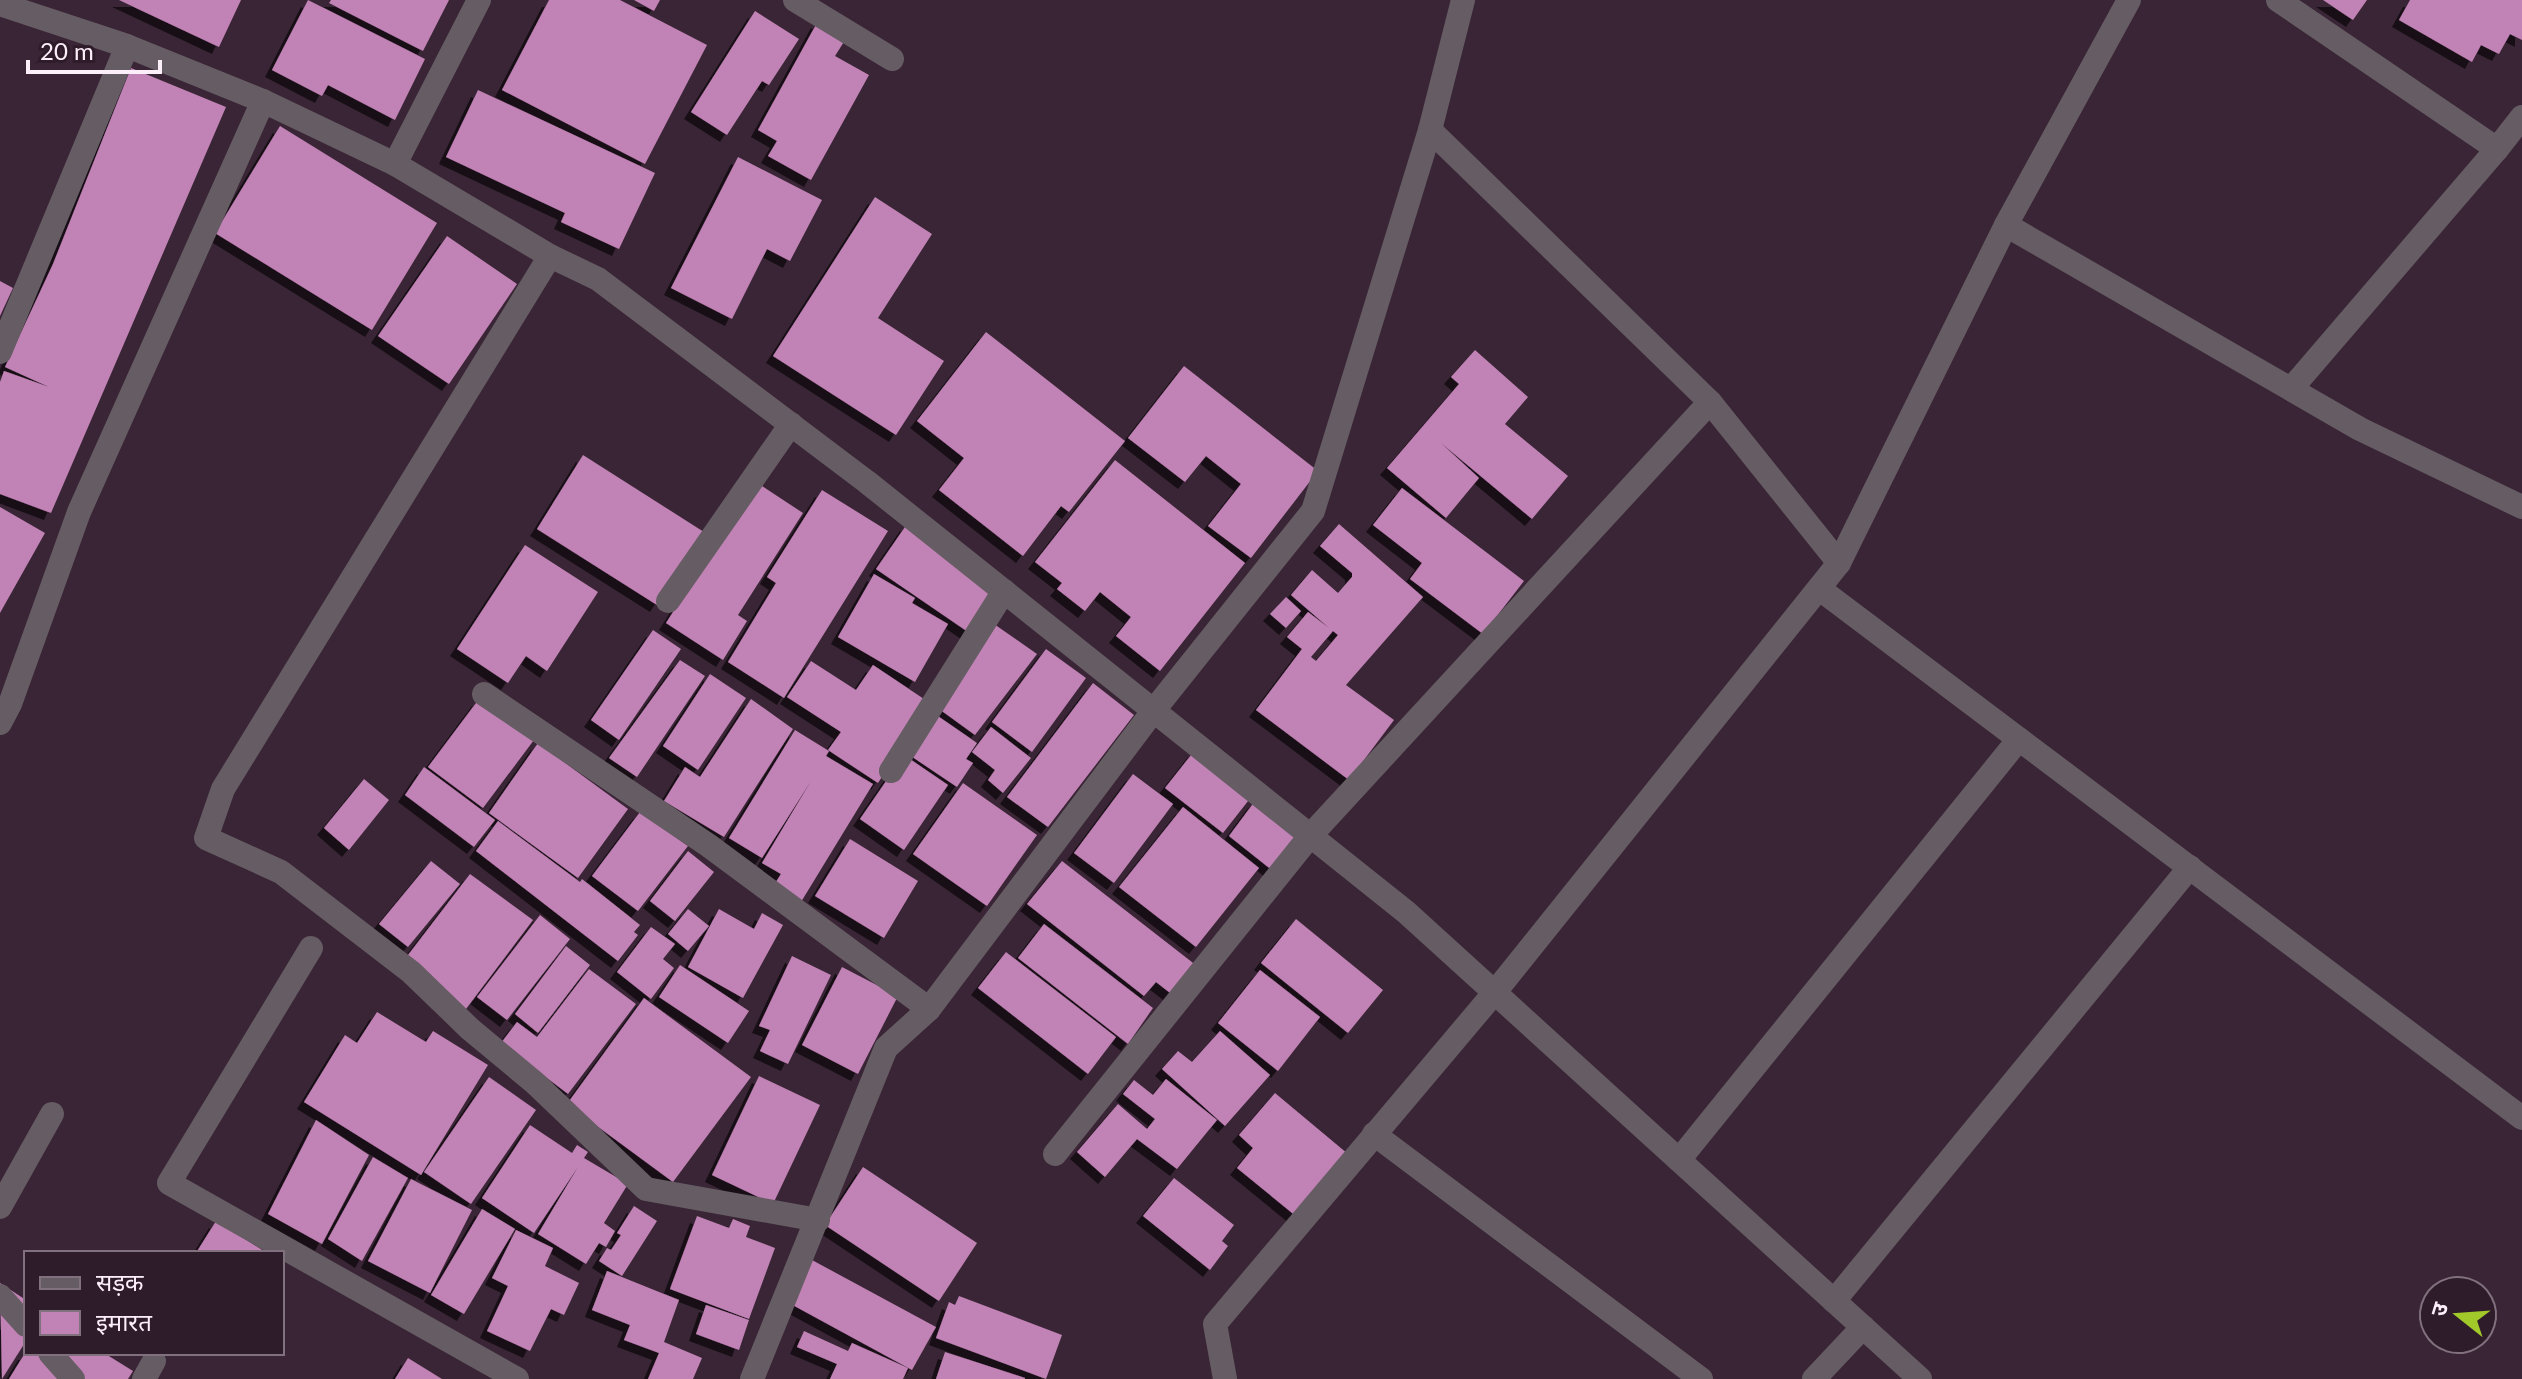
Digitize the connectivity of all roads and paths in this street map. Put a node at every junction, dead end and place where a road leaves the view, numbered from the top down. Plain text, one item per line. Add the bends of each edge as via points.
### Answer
1 (479, 0) edge
2 (795, 0) edge
3 (1463, 0) edge
4 (2129, 0) edge
5 (2278, 0) edge
6 (0, 4) edge
7 (127, 46) junction
8 (892, 59) dead end
9 (263, 101) junction
10 (2522, 117) edge
11 (1430, 130) junction
12 (2497, 149) junction
13 (395, 164) junction
14 (2006, 225) junction
15 (550, 256) junction
16 (0, 352) edge
17 (2291, 389) junction
18 (1710, 402) junction
19 (791, 424) junction
20 (2522, 507) edge
21 (1839, 563) junction
22 (1821, 590) junction
23 (1004, 591) junction
24 (668, 601) dead end
25 (484, 694) dead end
26 (1154, 710) junction
27 (0, 723) edge
28 (2019, 739) junction
29 (891, 771) dead end
30 (1310, 836) junction
31 (2190, 867) junction
32 (311, 948) dead end
33 (1495, 992) junction
34 (929, 1009) junction
35 (52, 1114) dead end
36 (2522, 1118) edge
37 (1374, 1134) junction
38 (1055, 1154) dead end
39 (1679, 1160) junction
40 (0, 1207) edge
41 (818, 1220) junction
42 (0, 1296) edge
43 (1834, 1301) junction
44 (24, 1323) edge
45 (1863, 1327) junction
46 (52, 1355) edge
47 (73, 1379) edge
48 (517, 1379) edge
49 (752, 1379) edge
50 (1225, 1379) edge
51 (1701, 1379) edge
52 (1814, 1379) edge
53 (1920, 1379) edge

1 - 13 street
2 - 8 street
3 - 11 street
4 - 14 street
5 - 12 street
6 - 7 street
7 - 9 street
7 - 16 street
9 - 13 street
9 - 27 street via 79,512
10 - 12 street
11 - 18 street
11 - 26 street via 1313,511
12 - 17 street
13 - 15 street
14 - 17 street
14 - 21 street
15 - 19 street via 598,279
15 - 41 street via 223,789 206,838 281,872 411,972 646,1189
17 - 20 street via 2360,429
18 - 21 street
18 - 30 street
19 - 23 street
19 - 24 street
21 - 22 street
22 - 28 street
22 - 33 street
23 - 26 street
23 - 29 street
25 - 34 street via 708,845
26 - 30 street
26 - 34 street
28 - 31 street
28 - 39 street
30 - 33 street
30 - 38 street
31 - 36 street
31 - 43 street
32 - 48 street via 169,1183
33 - 37 street
33 - 39 street
34 - 41 street via 886,1048
35 - 40 street
37 - 50 street via 1215,1324
37 - 51 street
39 - 43 street
41 - 49 street
42 - 44 street
43 - 45 street
45 - 52 street
45 - 53 street
46 - 47 street

